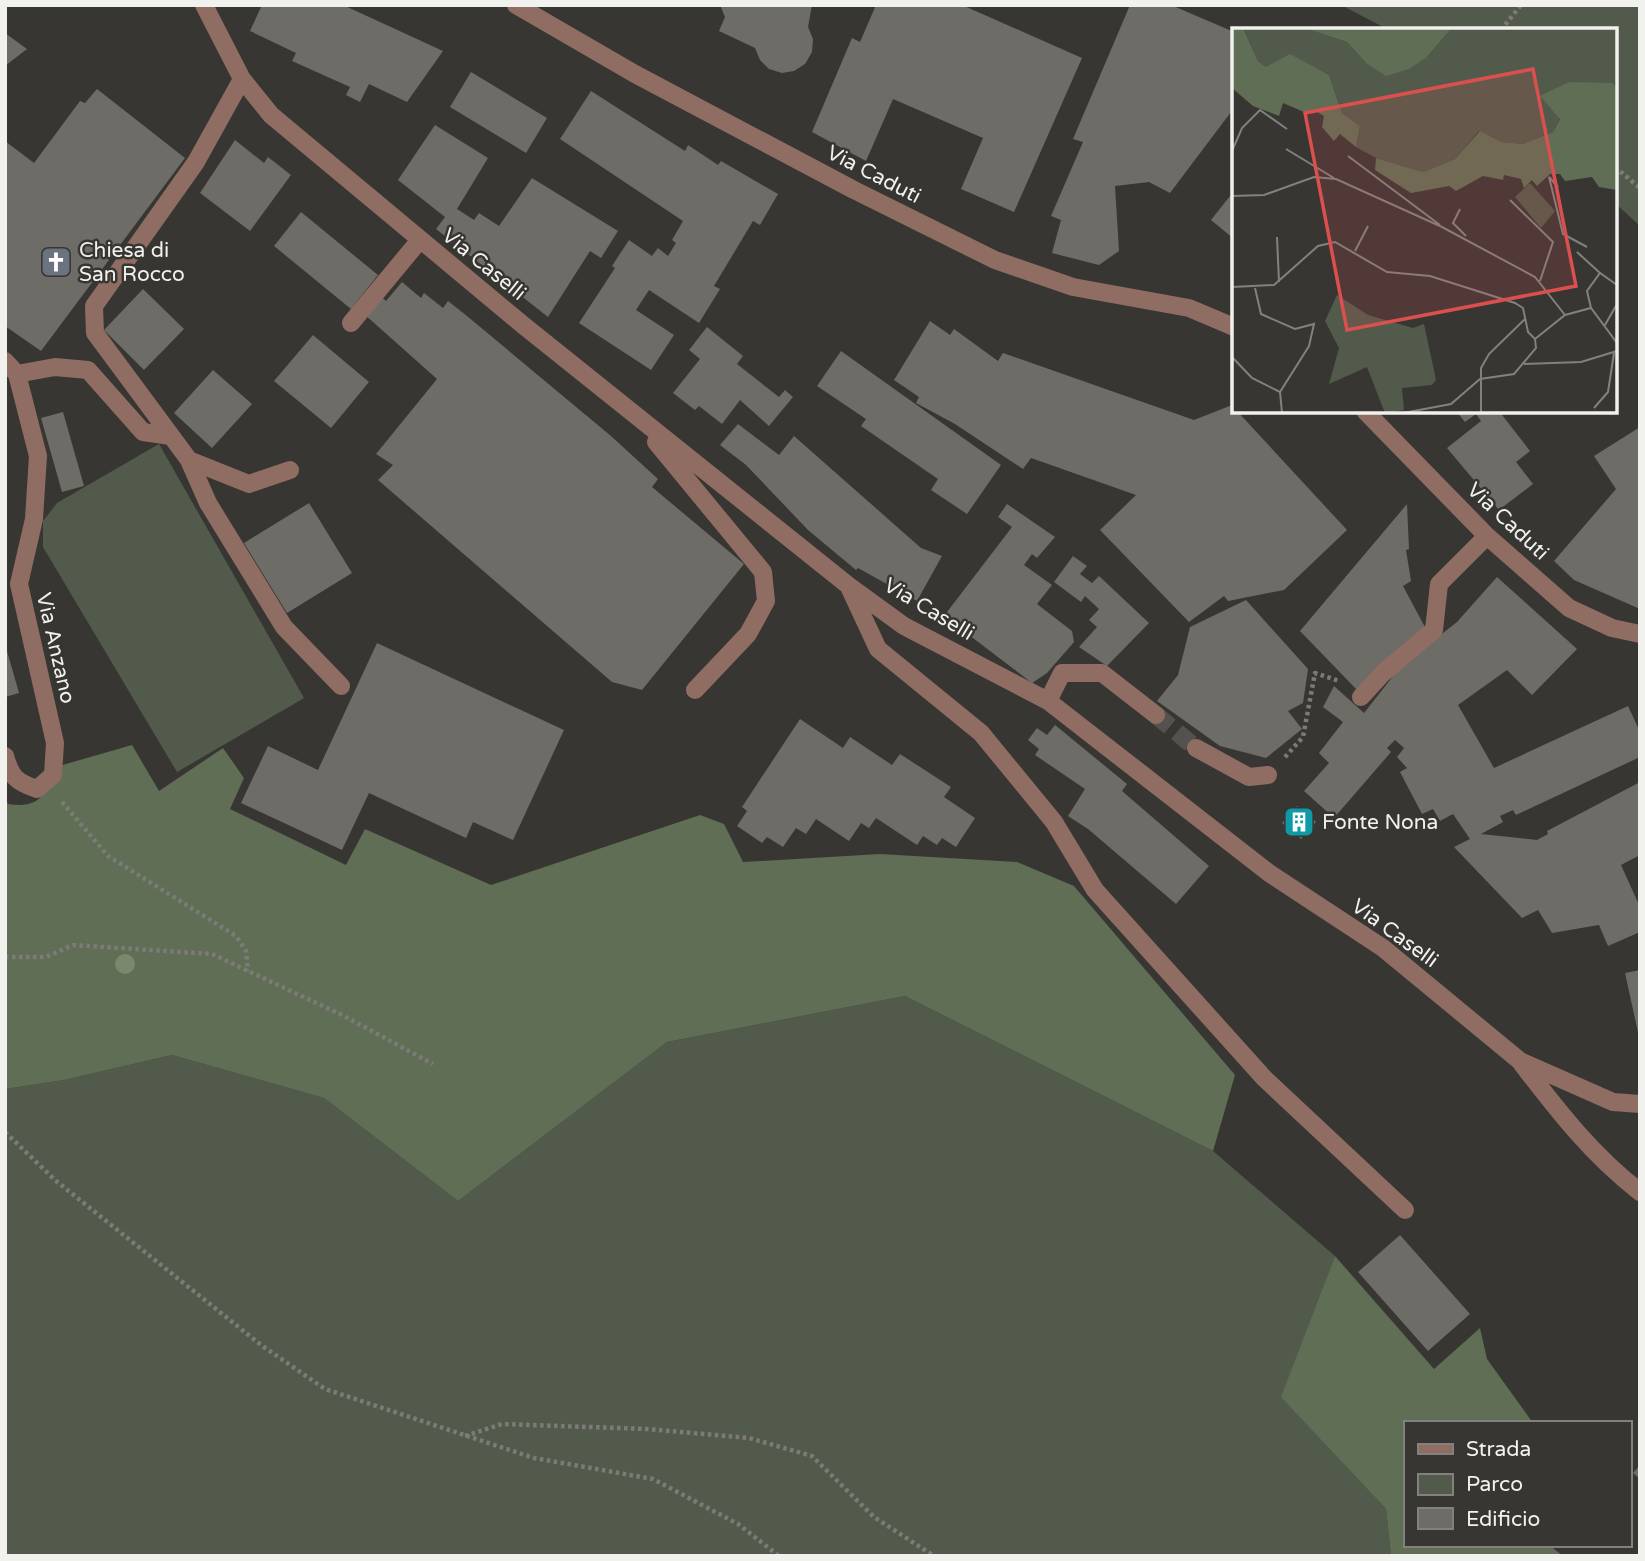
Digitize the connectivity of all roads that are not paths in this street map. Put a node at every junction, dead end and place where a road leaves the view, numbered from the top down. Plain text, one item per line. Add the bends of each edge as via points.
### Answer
1 (204, 5) edge
2 (516, 5) edge
3 (242, 79) junction
4 (419, 241) junction
5 (351, 323) dead end
6 (1232, 326) edge
7 (11, 367) edge
8 (1367, 413) edge
9 (633, 414) junction
10 (171, 436) junction
11 (189, 460) junction
12 (290, 470) dead end
13 (1487, 536) junction
14 (849, 586) junction
15 (1640, 634) edge
16 (341, 686) dead end
17 (695, 691) dead end
18 (1362, 697) road end
19 (1048, 701) junction
20 (1156, 715) tunnel mouth
21 (1196, 748) tunnel mouth
22 (5, 756) edge
23 (1268, 775) road end
24 (1520, 1061) junction
25 (1640, 1104) edge
26 (1640, 1192) edge
27 (1405, 1210) dead end

1 - 3 street, Via Caselli
2 - 6 street, Via Caduti via 635,74 995,260 1073,286 1189,308
3 - 4 street, Via Caselli via 271,115
3 - 10 street via 196,162 94,306 95,333
4 - 5 street
4 - 9 street, Via Caselli
7 - 10 street via 88,370 142,432
7 - 22 street, Via Anzano via 38,456 34,519 19,584 55,743 53,775 37,789 19,783 10,775
8 - 13 street, Via Caduti
9 - 14 street, Via Caselli
9 - 17 street via 763,572 766,601 748,634
10 - 11 street
11 - 12 street via 249,484
11 - 16 street via 215,513 284,627
13 - 15 street, Via Caduti via 1569,608 1612,628
13 - 18 street via 1439,584 1434,630
14 - 19 street, Via Caselli via 904,626
14 - 27 street via 878,649 981,733 1054,822 1095,890 1264,1078
19 - 20 street via 1062,673 1102,673
19 - 24 street, Via Caselli via 1269,873 1383,948
21 - 23 street via 1249,777
24 - 25 street, Via Caselli via 1613,1102
24 - 26 street via 1572,1129

